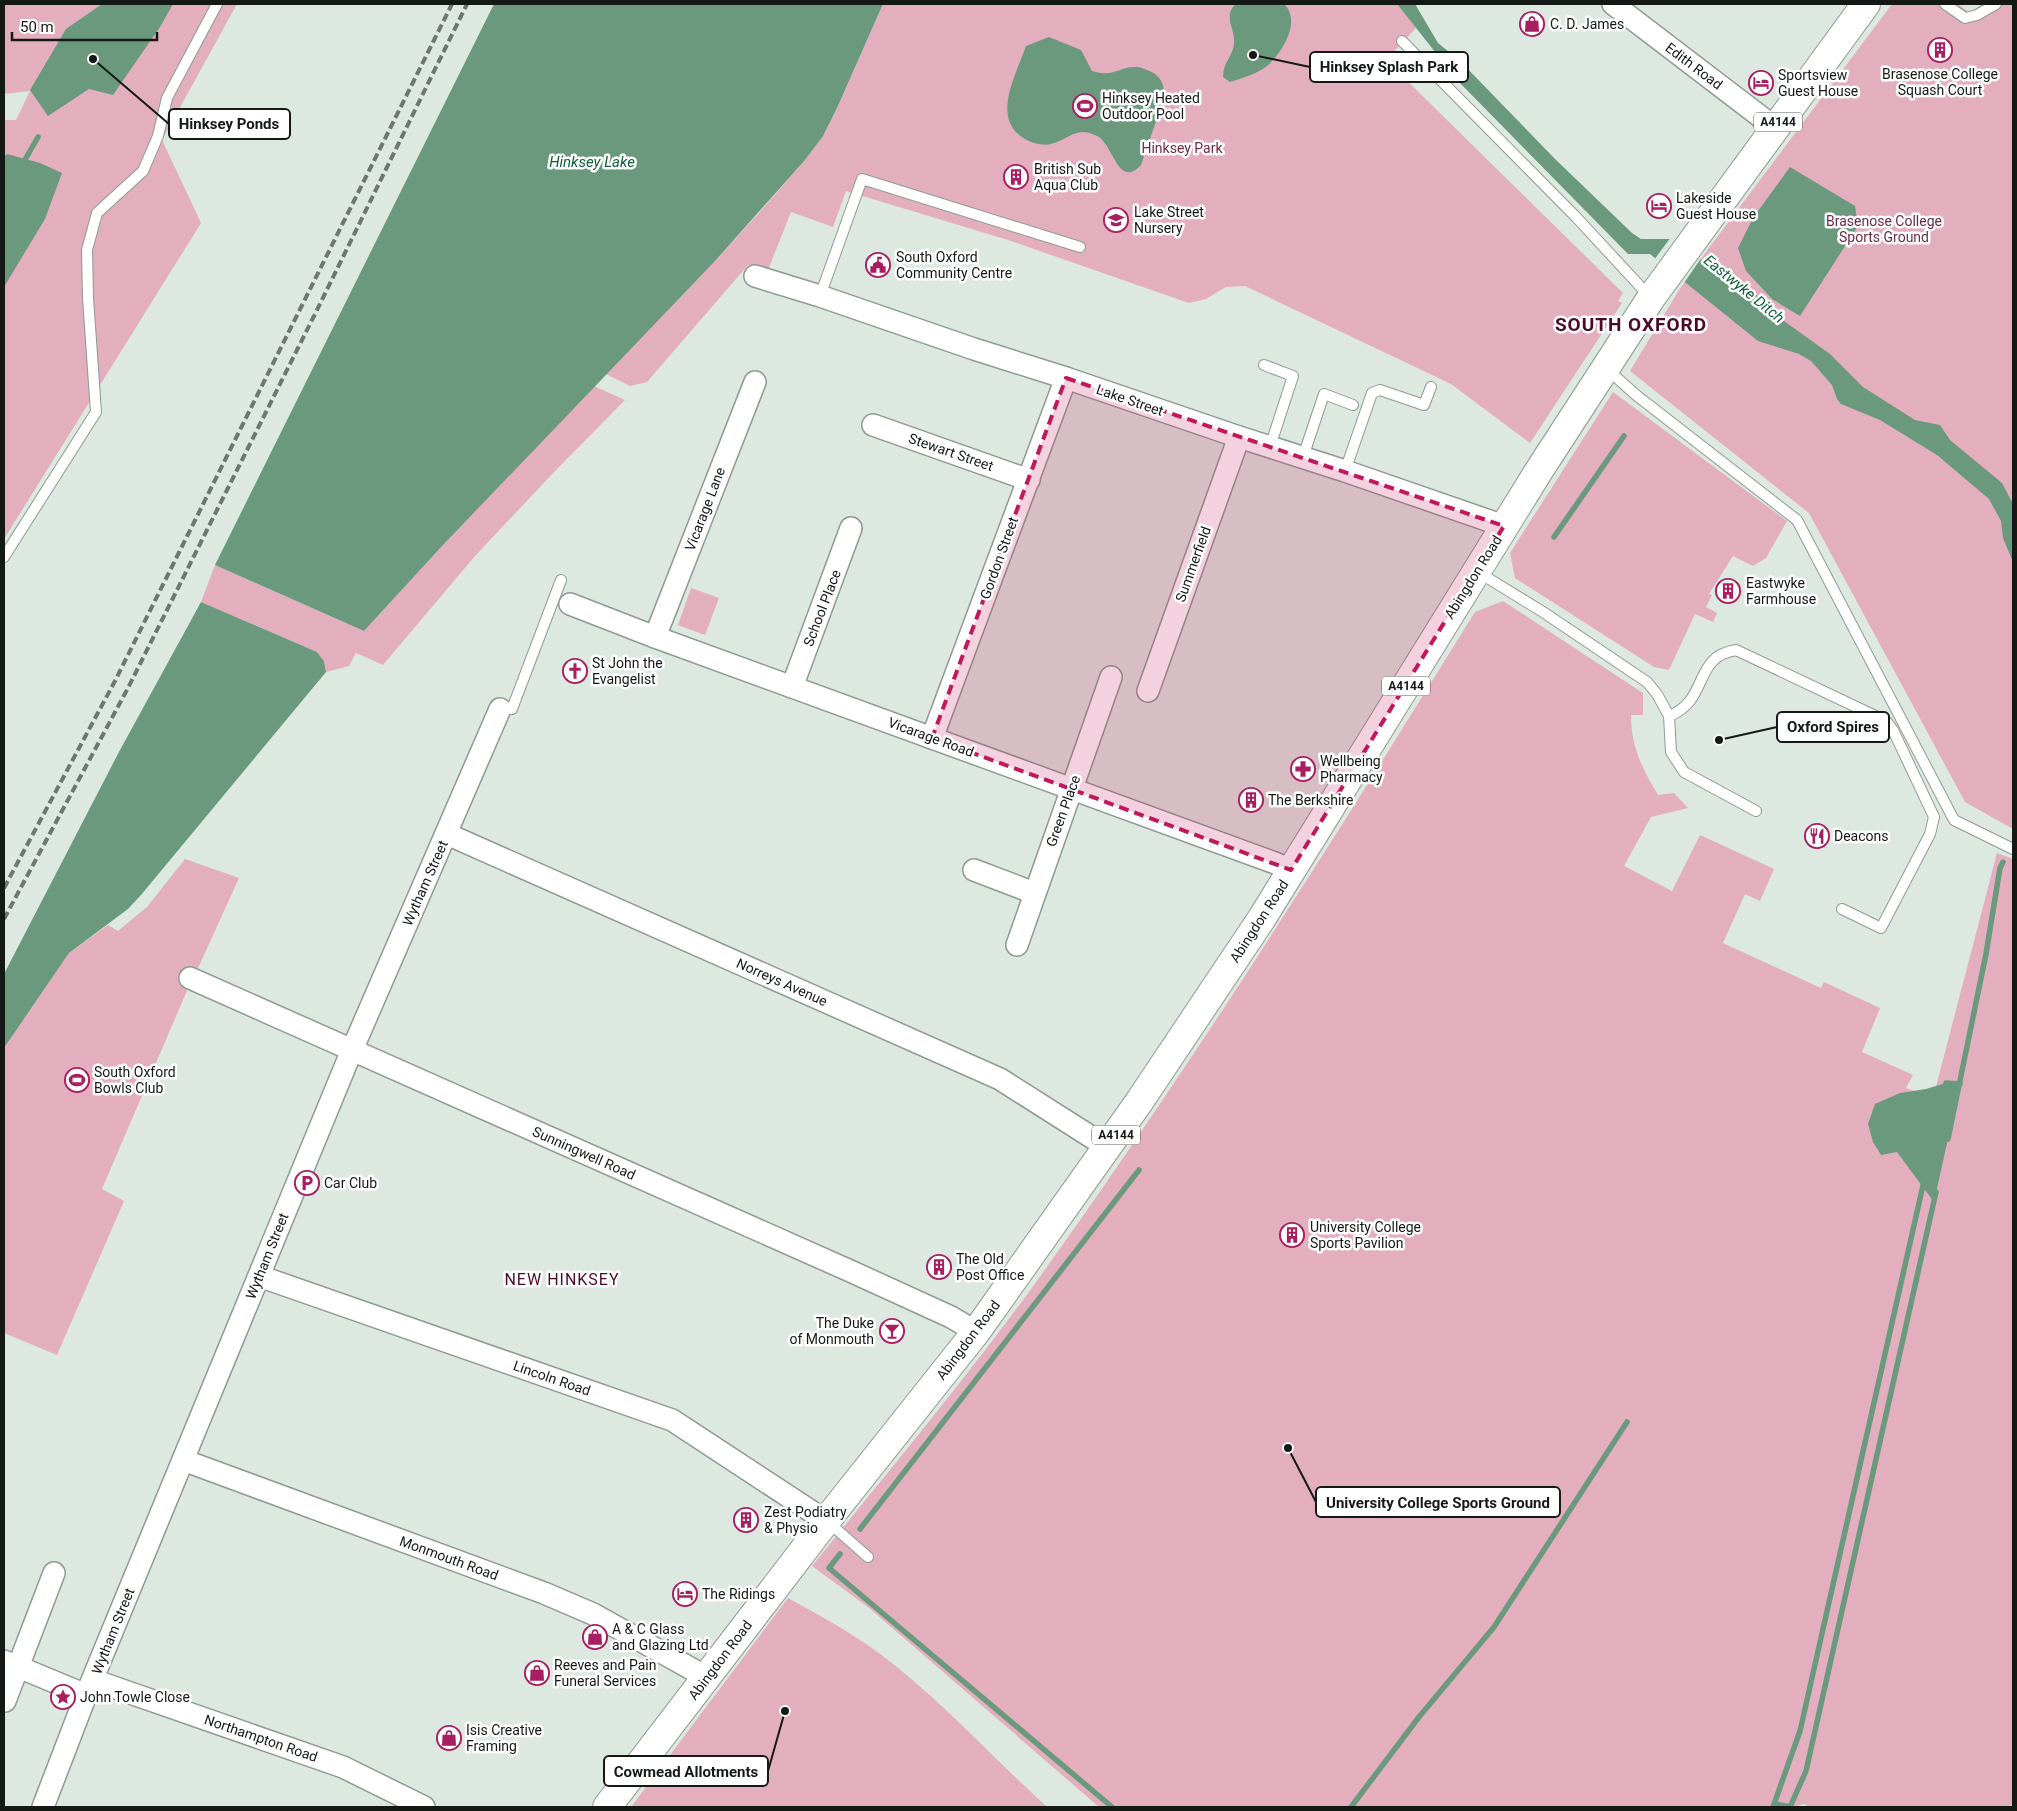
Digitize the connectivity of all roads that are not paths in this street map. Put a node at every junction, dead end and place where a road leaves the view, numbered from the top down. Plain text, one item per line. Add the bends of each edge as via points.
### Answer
1 (217, 4) edge
2 (1613, 4) edge
3 (1866, 4) edge
4 (1945, 4) edge
5 (1996, 4) edge
6 (1402, 41) dead end
7 (1774, 127) junction
8 (1080, 247) dead end
9 (755, 276) dead end
10 (1657, 289) junction
11 (820, 296) junction
12 (1264, 365) dead end
13 (1607, 368) junction
14 (1066, 378) junction
15 (754, 382) dead end
16 (1430, 387) dead end
17 (1353, 405) dead end
18 (873, 425) dead end
19 (1239, 437) junction
20 (1270, 447) junction
21 (1303, 457) junction
22 (1345, 471) junction
23 (1028, 480) junction
24 (1504, 526) junction
25 (852, 528) dead end
26 (4, 557) edge
27 (1476, 571) junction
28 (561, 580) dead end
29 (562, 600) junction
30 (655, 637) junction
31 (1111, 677) dead end
32 (792, 687) junction
33 (1148, 691) dead end
34 (506, 709) joint
35 (1669, 716) junction
36 (932, 738) junction
37 (1072, 789) junction
38 (1756, 811) dead end
39 (447, 834) junction
40 (2013, 849) edge
41 (974, 870) dead end
42 (1291, 870) junction
43 (1034, 893) junction
44 (1842, 909) dead end
45 (1016, 946) dead end
46 (190, 978) dead end
47 (352, 1050) junction
48 (1107, 1147) junction
49 (259, 1276) junction
50 (976, 1332) junction
51 (183, 1460) junction
52 (826, 1520) junction
53 (868, 1557) dead end
54 (54, 1573) dead end
55 (11, 1664) edge
56 (706, 1677) junction
57 (90, 1688) junction
58 (5, 1701) dead end
59 (43, 1807) edge
60 (424, 1807) edge
61 (607, 1807) edge

1 - 26 lane via 167,98 158,136 143,171 97,213 87,250 96,412
2 - 7 street, Edith Road
3 - 7 main road, Abingdon Road / A4144
4 - 5 lane via 1965,18
6 - 10 lane via 1576,217
7 - 10 main road, Abingdon Road / A4144
8 - 11 lane via 862,179
9 - 11 street, Lake Street
10 - 13 main road, Abingdon Road / A4144
11 - 14 street, Lake Street via 974,350
12 - 20 lane via 1294,372
13 - 24 main road, Abingdon Road / A4144
13 - 40 lane via 1636,395 1797,520 1954,820
14 - 19 street, Lake Street
14 - 23 street, Gordon Street
15 - 30 street, Vicarage Lane
16 - 22 lane via 1424,405 1380,390 1372,393
17 - 21 lane via 1324,394
18 - 23 street, Stewart Street
19 - 20 street, Lake Street
19 - 33 street, Summerfield
20 - 21 street, Lake Street
21 - 22 street, Lake Street
22 - 24 street, Lake Street
23 - 36 street, Gordon Street
24 - 27 main road, Abingdon Road / A4144
25 - 32 street, School Place
27 - 35 lane via 1647,682
27 - 42 main road, Abingdon Road / A4144
28 - 29 lane
29 - 30 street, Vicarage Road
29 - 34 lane
30 - 32 street, Vicarage Road
31 - 37 street, Green Place
32 - 36 street, Vicarage Road
34 - 39 street, Wytham Street
35 - 38 lane via 1671,752 1684,772
35 - 44 lane via 1688,705 1710,661 1724,652 1736,650 1886,721 1934,819 1930,834 1881,928
36 - 37 street, Vicarage Road
37 - 42 street, Vicarage Road
37 - 43 street, Green Place
39 - 47 street, Wytham Street
39 - 48 street, Norreys Avenue via 1000,1079
41 - 43 street
42 - 48 main road, Abingdon Road / A4144 via 1160,1072
43 - 45 street, Green Place
46 - 47 street, Sunningwell Road
47 - 49 street, Wytham Street
47 - 50 street, Sunningwell Road via 846,1276 951,1317
48 - 50 main road, Abingdon Road / A4144
49 - 51 street, Wytham Street
49 - 52 street, Lincoln Road via 672,1420
50 - 52 main road, Abingdon Road / A4144
51 - 56 street, Monmouth Road via 544,1593 593,1614
51 - 57 street, Wytham Street
52 - 53 lane
52 - 56 main road, Abingdon Road / A4144
54 - 55 street
55 - 57 street
55 - 58 street
56 - 61 main road, Abingdon Road / A4144
57 - 59 street, Wytham Street
57 - 60 street, Northampton Road via 343,1767

